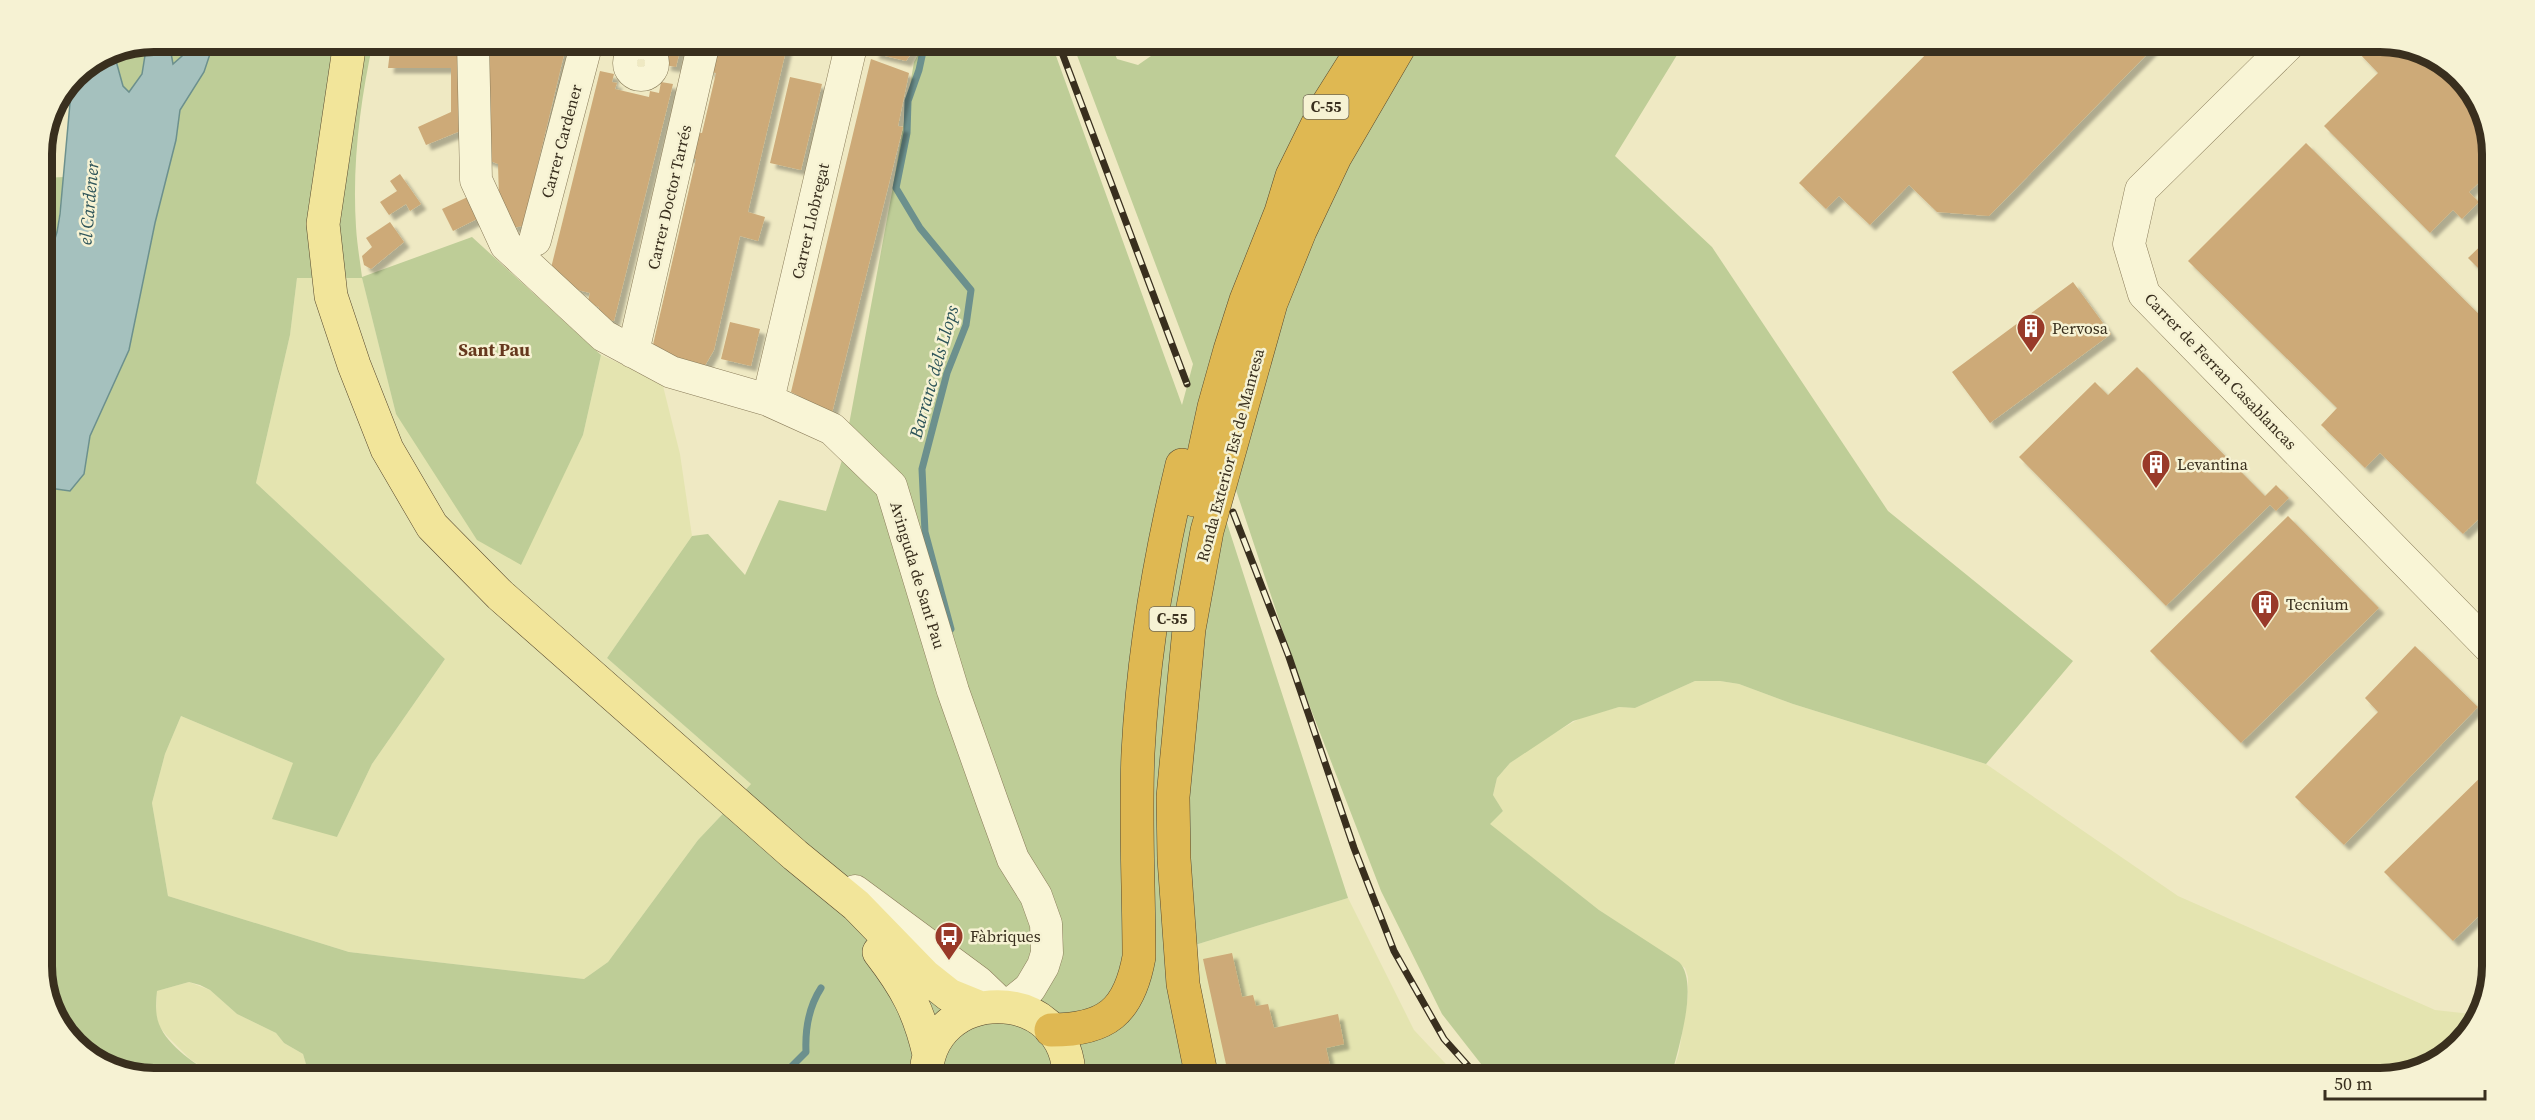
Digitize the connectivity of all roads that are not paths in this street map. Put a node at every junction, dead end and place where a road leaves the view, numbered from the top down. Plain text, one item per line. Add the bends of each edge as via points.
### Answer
1 (349, 52) edge
2 (473, 52) edge
3 (584, 52) edge
4 (606, 52) edge
5 (702, 52) edge
6 (850, 52) edge
7 (1361, 52) edge
8 (1396, 52) edge
9 (2281, 52) edge
10 (696, 78) junction
11 (1292, 176) junction
12 (535, 240) dead end
13 (633, 352) junction
14 (768, 400) junction
15 (2482, 640) edge
16 (818, 875) junction
17 (1017, 1008) junction
18 (928, 1066) edge
19 (1067, 1068) edge
20 (1181, 1068) edge
21 (1200, 1068) edge

1 - 16 main road via 323,225 332,296 387,449 432,526 500,595
2 - 13 street, Avinguda de Sant Pau via 476,180 506,245 604,336
3 - 12 street, Carrer Cardener
4 - 10 street
5 - 10 street, Carrer Doctor Tarrés
6 - 14 street, Carrer Llobregat
7 - 11 highway, Ronda Exterior Est de Manresa / C-55 via 1326,107
8 - 21 highway, Ronda Exterior Est de Manresa / C-55 via 1335,157 1270,303 1207,531 1189,629 1173,797 1184,984
9 - 15 street, Carrer de Ferran Casablancas via 2141,190 2129,244 2144,294
10 - 13 street, Carrer Doctor Tarrés
11 - 17 highway via 1255,245 1207,376 1162,555 1141,710 1137,814 1139,957 1132,990 1121,1008 1105,1020 1083,1028
11 - 20 highway, Ronda Exterior Est de Manresa / C-55 via 1246,300 1214,407 1170,634 1159,746 1160,906 1165,967
13 - 14 street, Avinguda de Sant Pau via 670,372
14 - 17 street, Avinguda de Sant Pau via 832,429 891,486 953,691 1013,859 1036,896 1046,924 1047,953
16 - 17 main road via 856,905 925,976 949,995
16 - 18 main road via 906,990 918,1011
17 - 18 main road via 964,1014 940,1033
17 - 19 main road via 1065,1054

